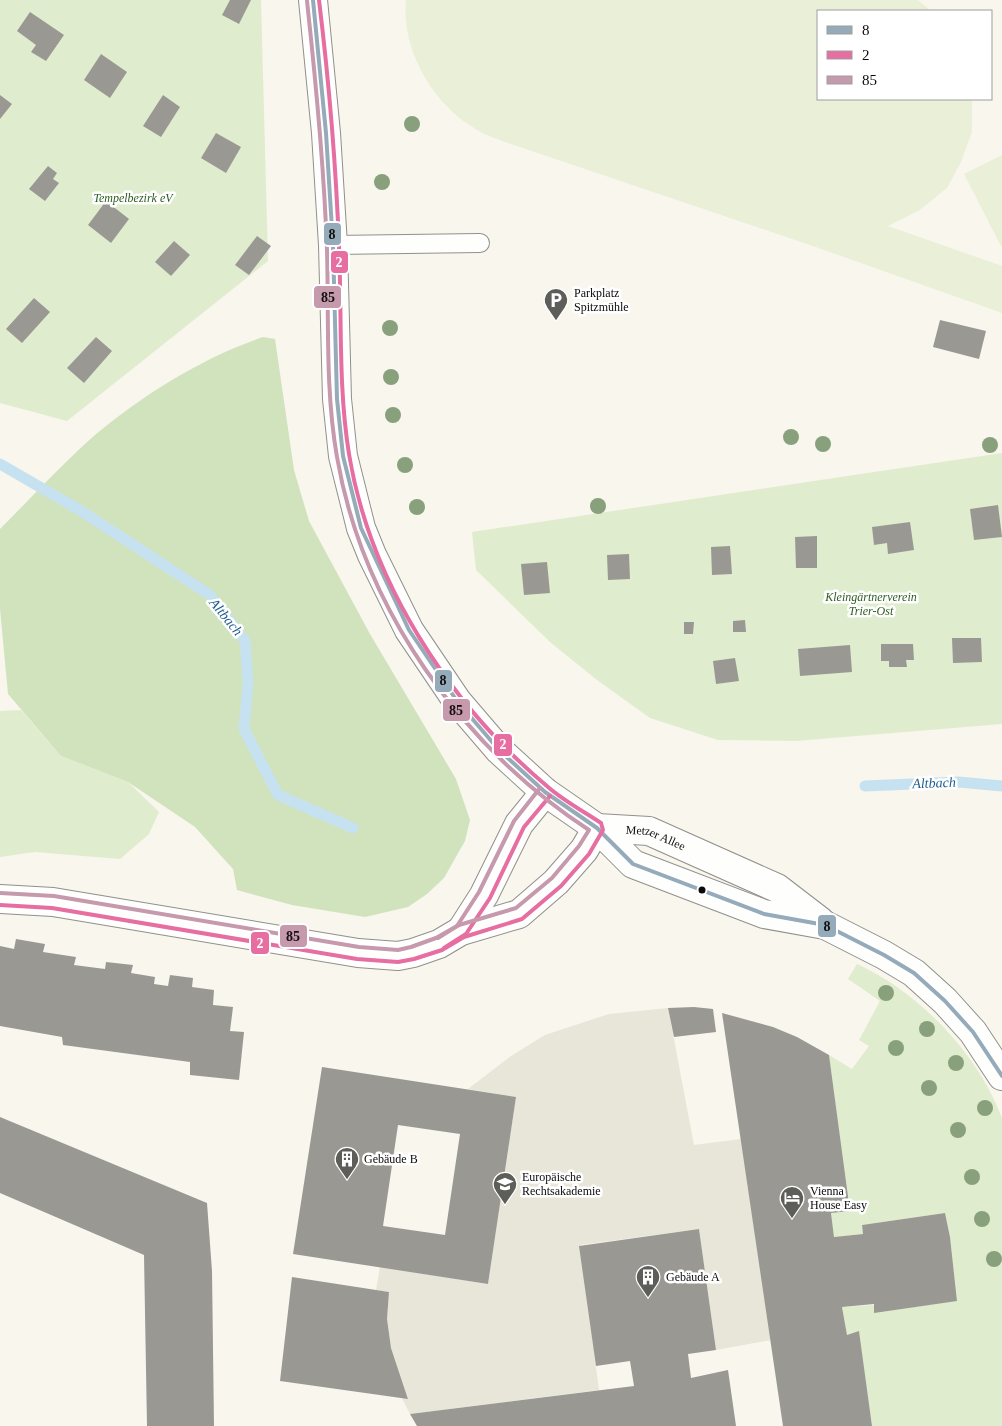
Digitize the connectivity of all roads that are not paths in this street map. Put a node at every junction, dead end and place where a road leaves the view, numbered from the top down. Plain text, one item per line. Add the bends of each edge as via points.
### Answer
1 (313, 0) edge
2 (480, 243) dead end
3 (333, 245) junction
4 (545, 792) junction
5 (597, 828) junction
6 (0, 899) edge
7 (826, 925) junction
8 (461, 931) junction
9 (1002, 1076) edge

1 - 3 street
2 - 3 lane
3 - 4 street via 339,420 345,464 362,528 409,630 444,682 481,730
4 - 5 street
4 - 8 street via 519,824 484,895
5 - 7 street, Metzer Allee via 648,831 777,888
5 - 7 street, Metzer Allee via 633,864 764,914
5 - 8 street via 584,850 556,882 519,914
6 - 8 street via 72,905 380,956 398,956 429,948
7 - 9 street, Metzer Allee via 914,973 973,1032

